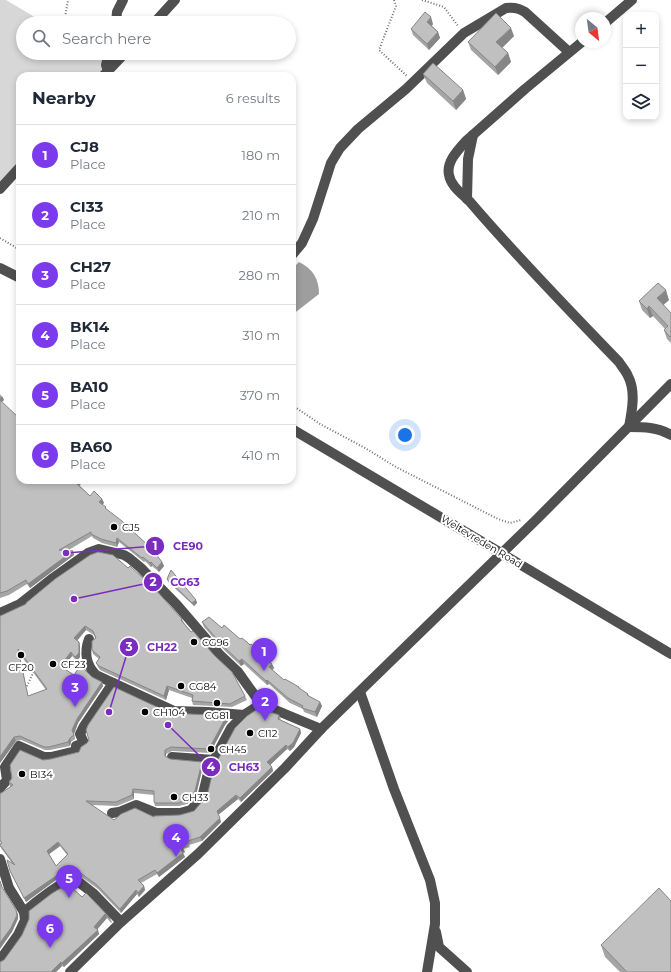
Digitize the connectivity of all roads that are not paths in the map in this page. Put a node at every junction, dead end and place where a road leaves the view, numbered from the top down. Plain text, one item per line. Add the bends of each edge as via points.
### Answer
1 (123, 0) edge
2 (175, 0) edge
3 (632, 0) edge
4 (117, 16) edge
5 (160, 16) edge
6 (611, 18) edge
7 (575, 47) edge
8 (569, 52) junction
9 (108, 60) edge
10 (118, 60) edge
11 (105, 72) edge
12 (106, 72) edge
13 (473, 135) junction
14 (16, 171) edge
15 (0, 189) edge
16 (468, 199) junction
17 (296, 250) edge
18 (0, 268) edge
19 (16, 276) edge
20 (671, 384) edge
21 (629, 427) junction
22 (296, 431) edge
23 (671, 435) edge
24 (502, 553) junction
25 (0, 612) edge
26 (89, 638) dead end
27 (671, 654) edge
28 (113, 683) junction
29 (360, 692) junction
30 (261, 704) junction
31 (244, 715) junction
32 (321, 729) junction
33 (172, 757) dead end
34 (214, 760) junction
35 (0, 788) edge
36 (112, 813) dead end
37 (0, 859) edge
38 (24, 912) junction
39 (121, 922) junction
40 (435, 924) junction
41 (0, 960) edge
42 (70, 972) edge
43 (427, 972) edge
44 (467, 972) edge

1 - 4 street
2 - 5 street
3 - 6 street
7 - 8 street
8 - 13 street
8 - 17 street via 525,12 514,7 506,8 464,33 340,148 331,163 313,219 302,243
9 - 11 street
10 - 12 street
13 - 16 street via 468,159
13 - 16 street via 458,149 448,172 456,189
14 - 15 street
16 - 21 street via 619,362 628,376 632,389
18 - 19 street
20 - 21 street
21 - 23 street via 648,426 664,430
21 - 24 street
22 - 24 street, Weltevreden Road
24 - 27 street, Weltevreden Road
24 - 29 street
25 - 30 street via 20,604 88,553 100,549 124,555 141,568 177,605 238,672
26 - 28 street via 86,647 87,660 92,672
28 - 31 street via 174,711
28 - 35 street via 84,726 80,734 84,743 76,746 76,751 44,757 19,746 5,767 7,780
29 - 32 street
29 - 40 street via 391,783 430,880 435,904
30 - 31 street
30 - 32 street
31 - 34 street via 231,728
32 - 39 street via 198,854
33 - 34 street
34 - 36 street via 209,769 202,798 191,810 180,813 156,813 136,805
37 - 38 street via 10,888
38 - 39 street via 63,883 75,879 94,894
38 - 41 street via 25,920 18,935
39 - 42 street
40 - 43 street
40 - 44 street via 439,947

